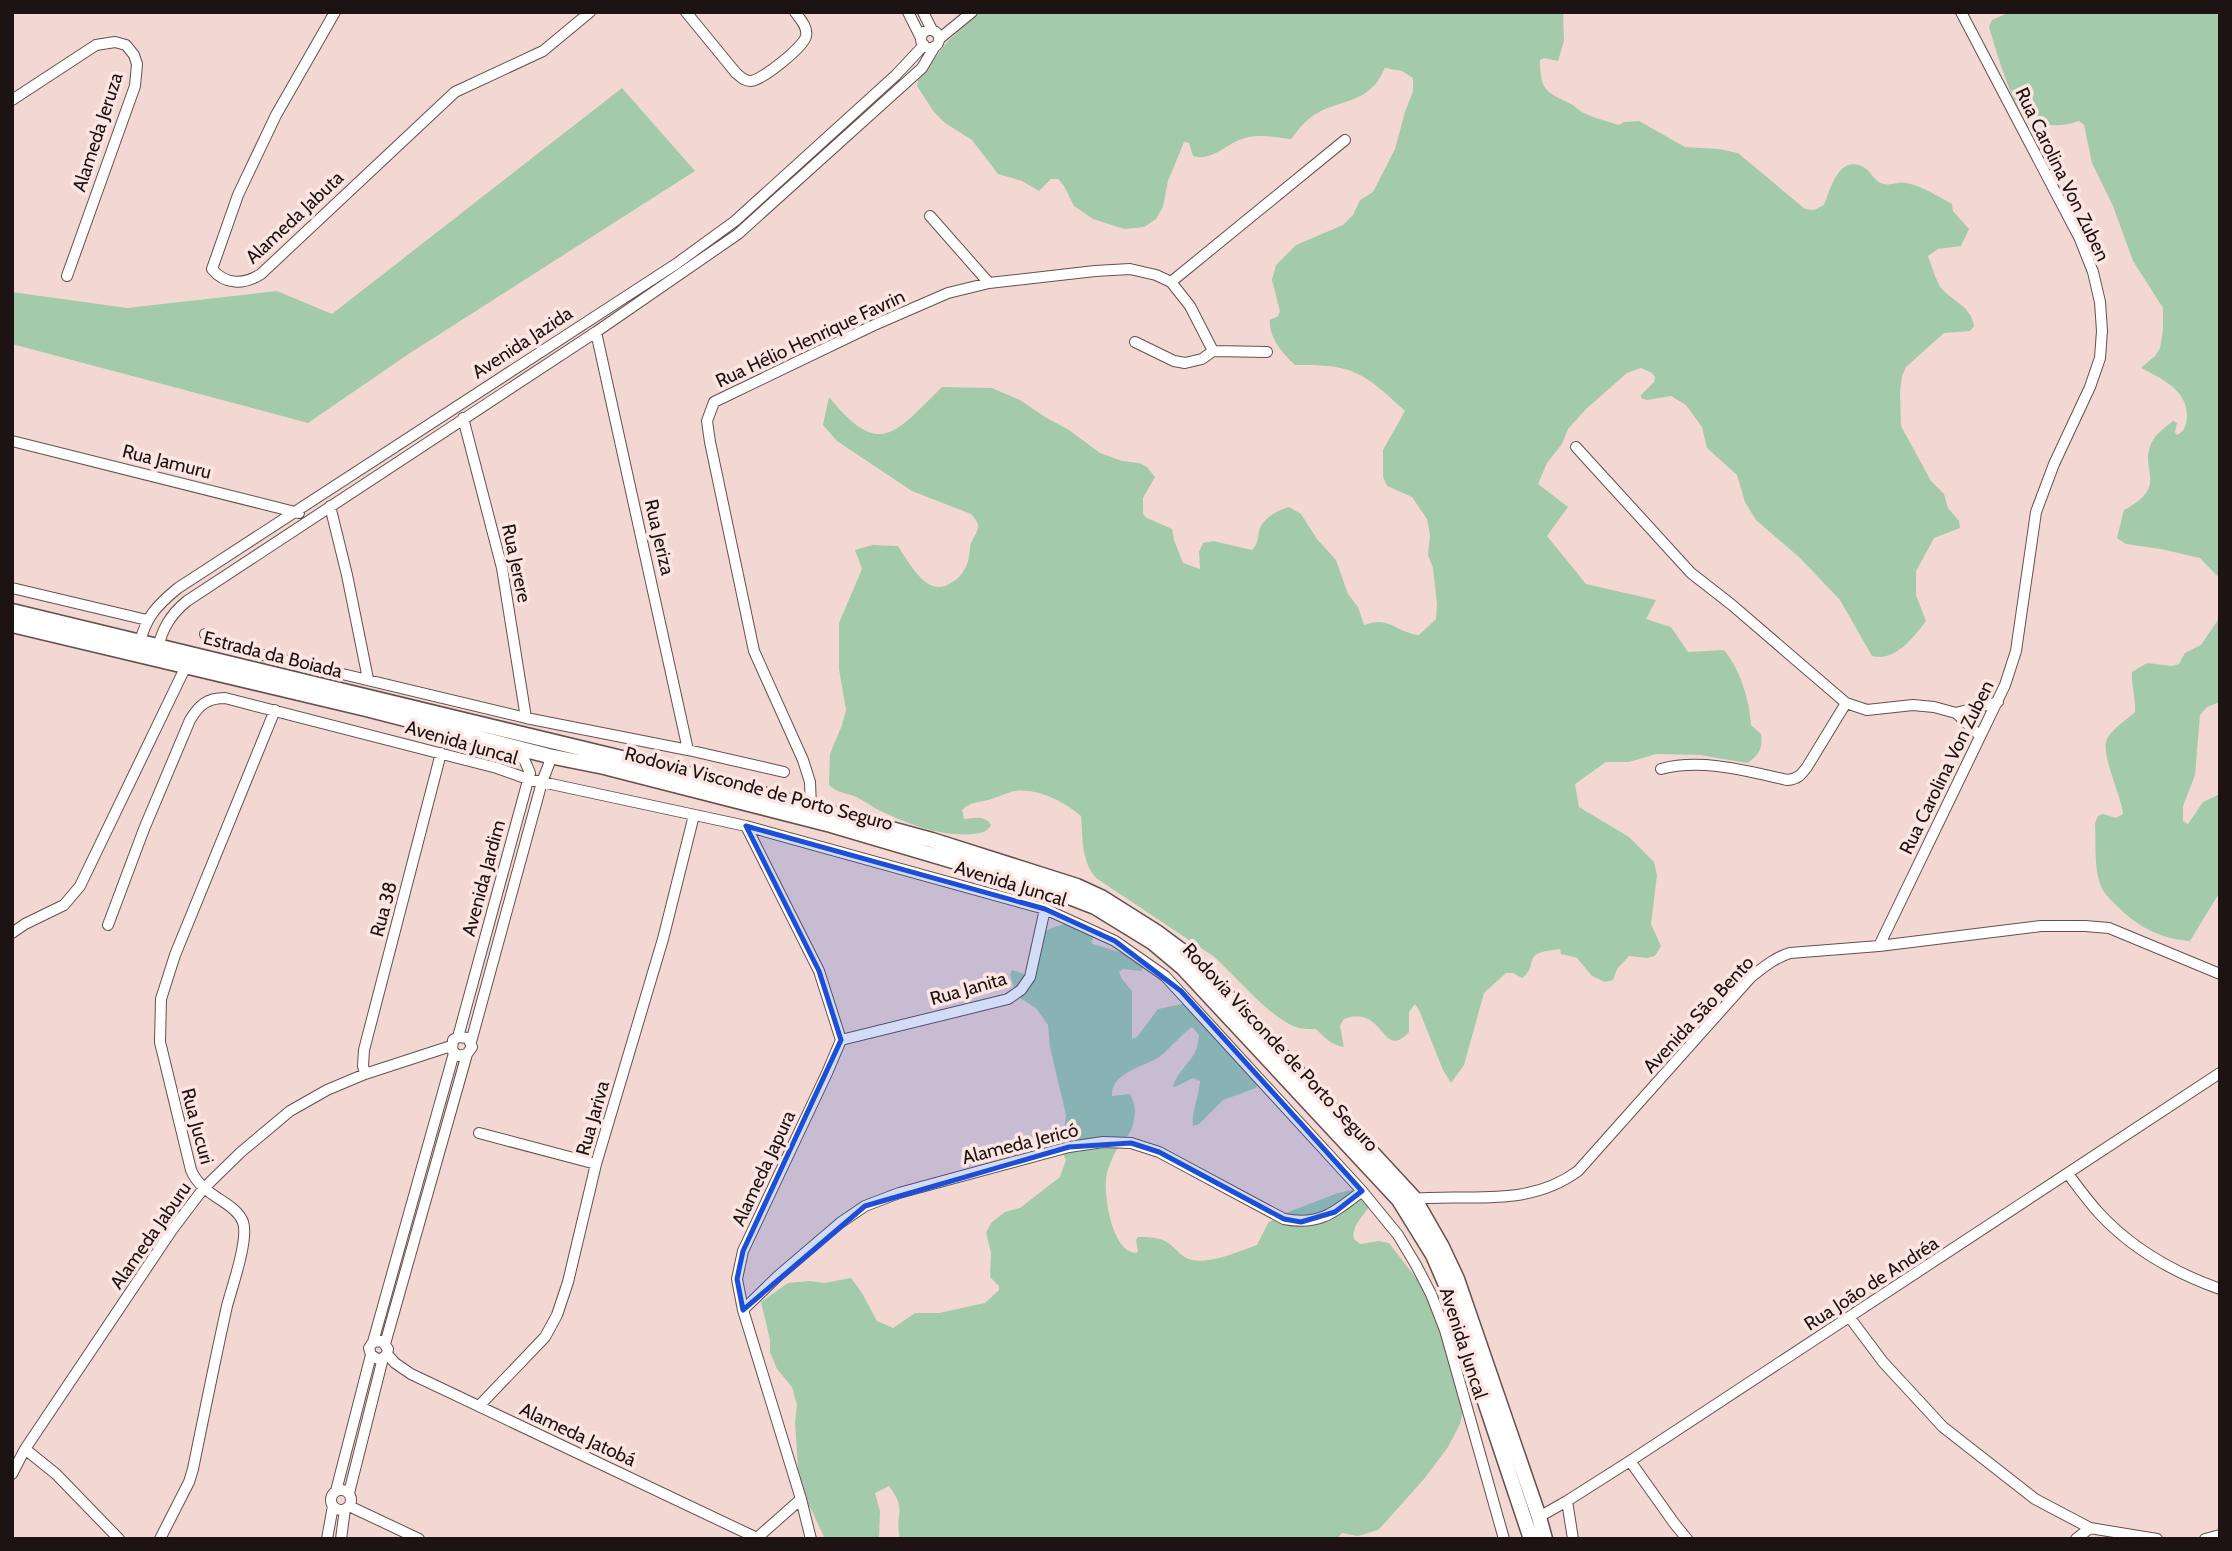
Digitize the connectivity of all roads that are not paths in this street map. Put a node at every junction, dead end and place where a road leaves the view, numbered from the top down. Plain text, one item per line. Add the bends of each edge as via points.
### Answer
1 (335, 12) edge
2 (590, 12) edge
3 (686, 12) edge
4 (795, 12) edge
5 (908, 12) edge
6 (923, 12) edge
7 (972, 12) edge
8 (1961, 12) edge
9 (930, 42) junction
10 (12, 100) edge
11 (1345, 140) dead end
12 (930, 216) dead end
13 (67, 276) dead end
14 (989, 282) junction
15 (1171, 282) junction
16 (589, 319) junction
17 (596, 332) junction
18 (1135, 342) dead end
19 (1213, 351) junction
20 (1267, 352) dead end
21 (457, 405) junction
22 (464, 418) junction
23 (12, 441) edge
24 (1576, 447) dead end
25 (330, 506) junction
26 (296, 512) junction
27 (313, 518) junction
28 (12, 588) edge
29 (12, 611) edge
30 (147, 620) junction
31 (12, 625) edge
32 (205, 634) dead end
33 (138, 647) junction
34 (157, 652) junction
35 (186, 666) junction
36 (368, 679) junction
37 (1998, 702) junction
38 (1846, 703) junction
39 (275, 710) junction
40 (1956, 713) junction
41 (526, 718) junction
42 (524, 733) junction
43 (1980, 736) junction
44 (498, 743) junction
45 (688, 750) junction
46 (442, 753) junction
47 (549, 756) junction
48 (1661, 769) dead end
49 (784, 772) dead end
50 (528, 779) junction
51 (542, 782) junction
52 (811, 807) junction
53 (694, 815) junction
54 (746, 826) junction
55 (1045, 909) junction
56 (108, 925) dead end
57 (12, 933) edge
58 (1879, 946) junction
59 (2220, 974) edge
60 (841, 1040) junction
61 (471, 1042) junction
62 (455, 1045) junction
63 (467, 1055) junction
64 (2220, 1073) edge
65 (365, 1074) junction
66 (480, 1133) dead end
67 (596, 1164) junction
68 (2068, 1174) junction
69 (203, 1189) junction
70 (1362, 1191) junction
71 (1406, 1199) junction
72 (2220, 1289) edge
73 (743, 1310) junction
74 (1850, 1318) junction
75 (373, 1342) junction
76 (385, 1352) junction
77 (371, 1355) junction
78 (479, 1406) junction
79 (25, 1449) junction
80 (1630, 1461) junction
81 (12, 1474) edge
82 (336, 1491) junction
83 (349, 1493) junction
84 (802, 1499) junction
85 (1567, 1502) junction
86 (333, 1506) junction
87 (347, 1508) junction
88 (1539, 1517) junction
89 (2090, 1528) junction
90 (2220, 1535) edge
91 (758, 1538) edge
92 (119, 1539) edge
93 (160, 1539) edge
94 (327, 1539) edge
95 (341, 1539) edge
96 (419, 1539) edge
97 (811, 1539) edge
98 (1504, 1539) edge
99 (1531, 1539) edge
100 (1545, 1539) edge
101 (1573, 1539) edge
102 (1687, 1539) edge
103 (2076, 1539) edge
104 (2157, 1539) edge
105 (2205, 1539) edge

1 - 2 street, Alameda Jabuta via 276,115 238,195 212,269 223,279 251,281 261,274 455,92 543,51
3 - 4 street via 736,74 753,81 804,42 806,30
5 - 9 street
6 - 9 street via 932,30 925,31
7 - 9 street, Avenida Jazida
8 - 37 street, Rua Carolina Von Zuben via 2080,239 2093,272 2102,331 2090,387 2036,512 2016,651
9 - 16 street, Avenida Jazida via 735,221
9 - 17 street, Avenida Jazida via 922,68 914,76 738,234
10 - 13 street, Alameda Jeruza via 96,46 126,45 137,64 135,86
11 - 15 street
12 - 14 street
14 - 15 street, Rua Hélio Henrique Favrin via 1130,269
14 - 52 street, Rua Hélio Henrique Favrin via 948,293 872,326 721,397 709,411 710,442 754,651 803,760
15 - 19 street via 1190,306
16 - 17 street, Rua Jeriza via 600,322
16 - 21 street, Avenida Jazida
17 - 22 street, Avenida Jazida
17 - 45 street, Rua Jeriza
18 - 19 street via 1185,363
19 - 20 street
21 - 22 street, Rua Jerere via 454,416
21 - 26 street, Avenida Jazida
22 - 25 street, Avenida Jazida
22 - 41 street, Rua Jerere via 502,568
23 - 26 street, Rua Jamuru
24 - 38 street via 1691,573
25 - 27 street, Avenida Jazida
25 - 36 street
26 - 27 street, Rua Jamuru
26 - 30 street, Avenida Jazida via 178,588
27 - 34 street, Avenida Jazida via 172,613
28 - 30 street
29 - 33 main road, Estrada da Boiada
30 - 33 street, Avenida Jazida
31 - 33 main road, Estrada da Boiada
32 - 36 street via 225,646
33 - 34 main road, Estrada da Boiada
34 - 35 main road, Estrada da Boiada
34 - 42 main road, Estrada da Boiada
35 - 44 main road, Estrada da Boiada
35 - 57 street via 80,886 64,905
36 - 41 street
37 - 40 street
37 - 43 street, Rua Carolina Von Zuben
38 - 40 street via 1867,710 1913,705
38 - 48 street via 1800,777 1787,780 1697,764
39 - 46 street, Avenida Juncal
39 - 56 street, Avenida Juncal via 225,698 206,701 197,709
39 - 69 street, Rua Jucuri via 161,999 160,1042 167,1077 191,1170
40 - 43 street
41 - 45 street
42 - 47 main road via 544,743
42 - 52 main road, Rodovia Visconde de Porto Seguro
43 - 58 street, Rua Carolina Von Zuben
44 - 47 main road, Rodovia Visconde de Porto Seguro
44 - 50 street via 524,759
45 - 49 street
46 - 50 street, Avenida Juncal
46 - 65 street, Rua 38 via 364,1051
47 - 51 street, Avenida Jardim
47 - 71 main road, Rodovia Visconde de Porto Seguro via 831,825 1095,907 1152,942 1183,968
50 - 51 street, Avenida Juncal
50 - 62 street, Avenida Jardim
51 - 53 street, Avenida Juncal
51 - 61 street, Avenida Jardim
52 - 71 main road, Rodovia Visconde de Porto Seguro via 1077,886 1158,933 1193,959
53 - 54 street, Avenida Juncal
53 - 67 street, Rua Jariva via 663,939
54 - 55 street, Avenida Juncal
54 - 60 street via 819,971
55 - 60 street, Rua Janita via 1030,977 1015,995
55 - 70 street, Avenida Juncal via 1115,941 1166,976
58 - 59 street, Avenida São Bento via 2041,926 2109,928
58 - 71 street, Avenida São Bento via 1790,954 1769,962 1563,1182 1508,1197
60 - 73 street, Alameda Japura via 743,1251 737,1279
61 - 62 street via 468,1038
61 - 63 street, Avenida Jardim
62 - 63 street via 458,1056
62 - 65 street, Alameda Jaburu
62 - 75 street, Avenida Jardim
63 - 76 street
64 - 68 street, Rua João de Andréa
65 - 69 street, Alameda Jaburu via 290,1111
66 - 67 street
67 - 78 street, Rua Jariva via 557,1315 545,1337
68 - 72 street via 2126,1238 2161,1263
68 - 74 street, Rua João de Andréa
69 - 79 street, Alameda Jaburu
69 - 93 street, Rua Jucuri via 241,1218 243,1246 193,1469
70 - 73 street, Alameda Jericó via 1335,1212 1300,1222 1284,1219 1159,1152 1131,1143 1069,1147 865,1206
70 - 98 street, Avenida Juncal via 1398,1235 1431,1294
71 - 88 main road, Rodovia Visconde de Porto Seguro via 1443,1247 1457,1279
71 - 99 main road, Rodovia Visconde de Porto Seguro via 1446,1285
73 - 84 street, Alameda Japura
74 - 80 street, Rua João de Andréa
74 - 89 street via 1943,1427 2035,1499
75 - 76 street via 382,1341
75 - 77 street
76 - 77 street via 378,1359
76 - 78 street, Alameda Jatobá via 411,1374
76 - 83 street
77 - 82 street
78 - 91 street, Alameda Jatobá
79 - 81 street, Alameda Jaburu
79 - 92 street
80 - 85 street, Rua João de Andréa
80 - 102 street
82 - 83 street
82 - 86 street via 331,1498
83 - 87 street
84 - 91 street
84 - 97 street, Alameda Japura
85 - 88 street, Rua João de Andréa
85 - 101 street
86 - 87 street
86 - 94 street
87 - 95 street
87 - 96 street
88 - 100 main road, Rodovia Visconde de Porto Seguro
89 - 103 street
89 - 104 street
90 - 105 street

